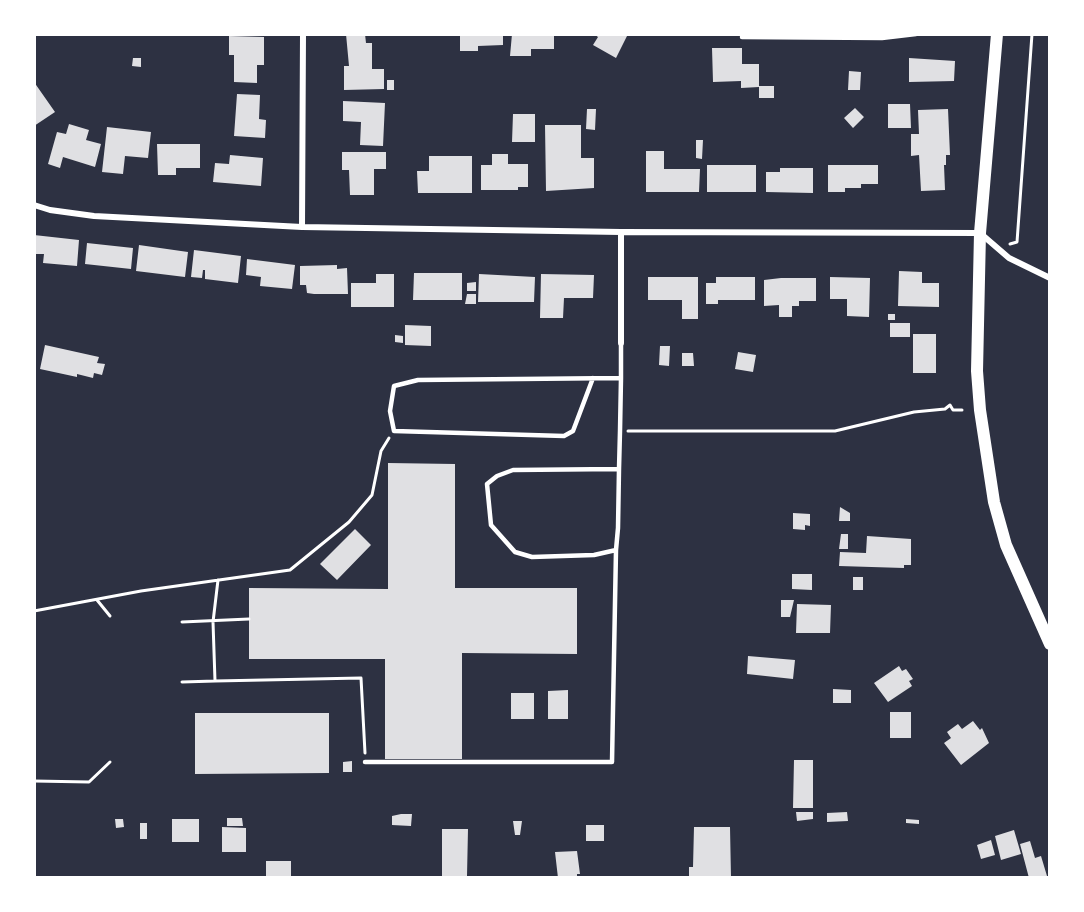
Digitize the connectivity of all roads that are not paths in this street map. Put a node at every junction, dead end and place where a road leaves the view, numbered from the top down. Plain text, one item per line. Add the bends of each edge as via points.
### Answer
1 (303, 34) edge
2 (916, 34) edge
3 (997, 34) edge
4 (742, 37) dead end
5 (34, 205) edge
6 (302, 227) junction
7 (621, 232) junction
8 (980, 232) junction
9 (1050, 278) edge
10 (621, 343) joint
11 (593, 378) junction
12 (621, 378) junction
13 (619, 469) junction
14 (616, 550) junction
15 (1050, 644) edge
16 (365, 762) road end

1 - 6 street
2 - 4 lane via 882,38
3 - 8 main road
5 - 6 street via 94,216
6 - 7 street
7 - 8 street
7 - 10 street
8 - 9 street via 1009,258
8 - 15 main road via 977,371 994,502 1020,582
10 - 12 lane
11 - 11 lane via 418,380 394,386 390,411 394,431 564,436 573,431
11 - 12 lane
12 - 13 lane
13 - 14 lane
13 - 14 lane via 513,470 487,484 491,525 515,552 532,557 570,557
14 - 16 lane via 612,762

